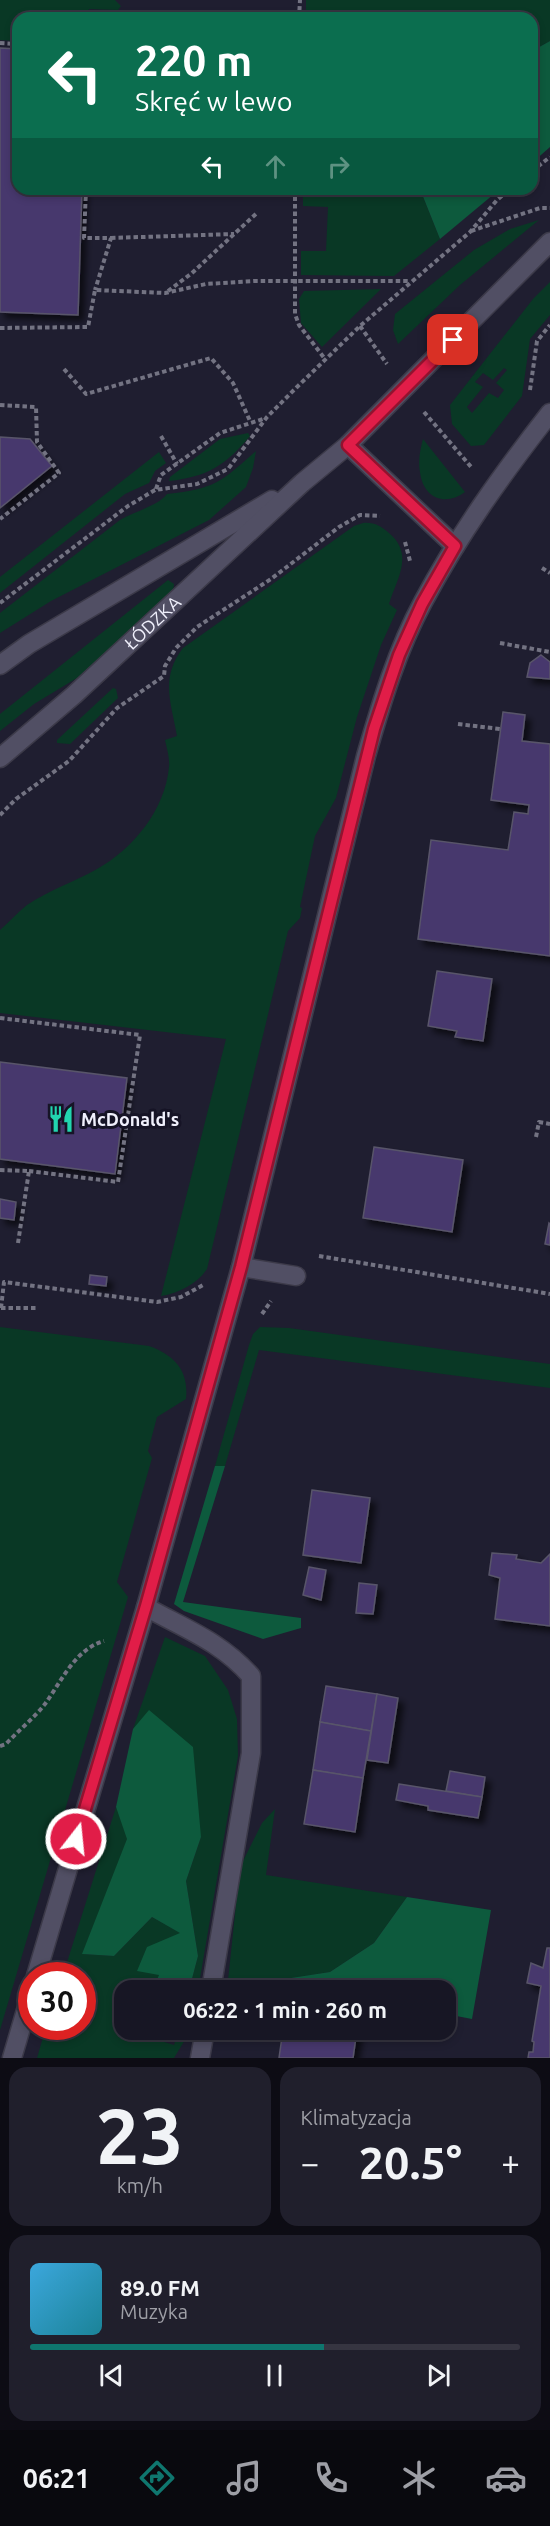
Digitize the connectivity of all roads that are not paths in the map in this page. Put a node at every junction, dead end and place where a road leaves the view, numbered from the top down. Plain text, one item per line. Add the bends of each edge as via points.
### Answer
1 (550, 242) edge
2 (550, 413) edge
3 (348, 445) junction
4 (302, 483) junction
5 (455, 546) junction
6 (0, 665) edge
7 (0, 758) edge
8 (239, 1275) junction
9 (296, 1276) dead end
10 (146, 1606) junction
11 (40, 1962) edge
12 (213, 1980) edge
13 (18, 2038) edge
14 (203, 2040) edge
15 (12, 2058) edge
16 (200, 2058) edge

1 - 3 street, ŁÓDZKA
2 - 5 street via 502,474
3 - 4 street, ŁÓDZKA
3 - 5 street
4 - 6 street, ŁÓDZKA via 29,644
4 - 7 street, ŁÓDZKA via 74,695
5 - 8 street via 399,655 374,729
8 - 9 street
8 - 10 street
10 - 11 street
10 - 12 street via 216,1644 251,1676 251,1753
13 - 15 street
14 - 16 street

